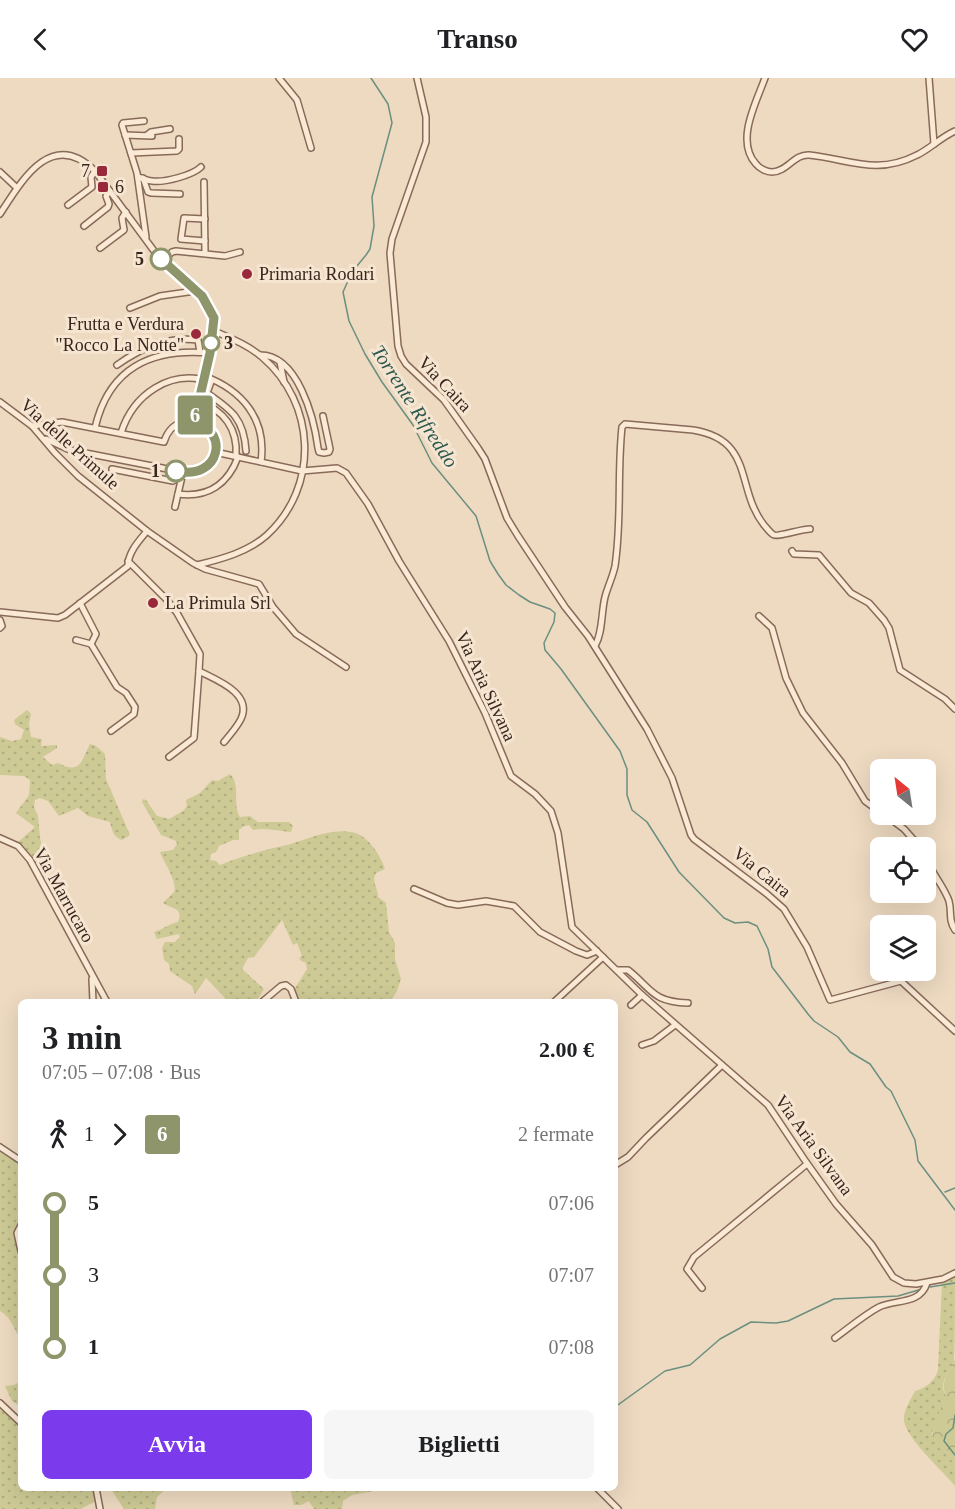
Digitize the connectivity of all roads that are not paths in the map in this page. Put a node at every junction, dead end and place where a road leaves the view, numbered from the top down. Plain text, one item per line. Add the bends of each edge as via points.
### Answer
1 (279, 78) edge
2 (417, 78) edge
3 (765, 78) edge
4 (929, 78) edge
5 (144, 121) dead end
6 (170, 129) dead end
7 (955, 130) edge
8 (125, 135) junction
9 (179, 139) dead end
10 (934, 144) junction
11 (311, 148) dead end
12 (131, 153) junction
13 (201, 167) dead end
14 (95, 171) junction
15 (0, 172) edge
16 (140, 177) junction
17 (204, 182) dead end
18 (17, 188) junction
19 (110, 191) junction
20 (180, 194) dead end
21 (68, 205) dead end
22 (126, 212) junction
23 (0, 214) edge
24 (205, 219) junction
25 (84, 226) dead end
26 (146, 239) junction
27 (205, 241) junction
28 (100, 248) dead end
29 (240, 252) dead end
30 (205, 253) junction
31 (163, 261) junction
32 (195, 291) junction
33 (130, 308) dead end
34 (214, 331) junction
35 (200, 352) junction
36 (210, 353) junction
37 (260, 355) junction
38 (280, 361) junction
39 (117, 365) dead end
40 (204, 378) junction
41 (211, 382) junction
42 (284, 383) junction
43 (198, 401) junction
44 (0, 402) edge
45 (323, 416) dead end
46 (194, 422) junction
47 (32, 426) junction
48 (95, 428) junction
49 (121, 433) junction
50 (44, 438) junction
51 (70, 450) junction
52 (246, 451) dead end
53 (215, 452) junction
54 (55, 453) junction
55 (237, 456) junction
56 (259, 461) junction
57 (112, 469) dead end
58 (302, 471) junction
59 (181, 472) junction
60 (178, 494) junction
61 (175, 507) dead end
62 (810, 529) dead end
63 (147, 531) junction
64 (792, 551) dead end
65 (128, 561) junction
66 (197, 565) junction
67 (80, 603) junction
68 (0, 612) edge
69 (759, 616) dead end
70 (0, 620) edge
71 (0, 628) edge
72 (76, 640) dead end
73 (91, 644) junction
74 (595, 646) junction
75 (346, 667) dead end
76 (199, 671) junction
77 (955, 709) edge
78 (111, 731) dead end
79 (224, 742) dead end
80 (170, 757) dead end
81 (870, 805) edge
82 (898, 825) edge
83 (911, 837) edge
84 (0, 838) edge
85 (936, 880) edge
86 (414, 889) dead end
87 (955, 930) edge
88 (597, 951) junction
89 (603, 957) junction
90 (617, 970) junction
91 (92, 977) junction
92 (642, 995) junction
93 (93, 999) edge
94 (105, 999) edge
95 (265, 999) edge
96 (295, 999) edge
97 (557, 999) edge
98 (688, 1003) dead end
99 (632, 1005) dead end
100 (675, 1024) junction
101 (955, 1031) edge
102 (642, 1045) dead end
103 (722, 1065) junction
104 (0, 1147) edge
105 (18, 1159) edge
106 (618, 1163) edge
107 (807, 1164) junction
108 (954, 1273) edge
109 (927, 1283) junction
110 (702, 1288) dead end
111 (835, 1338) dead end
112 (0, 1403) edge
113 (18, 1420) edge
114 (97, 1491) edge
115 (600, 1491) edge
116 (100, 1509) edge
117 (618, 1509) edge

1 - 11 street via 297,100
2 - 74 street, Via Caira via 426,117 426,142 390,253 399,352 406,364 444,400 478,448 507,518
3 - 10 street via 752,110 747,141 755,164 767,171 778,171 804,156 864,166 884,165 914,157
4 - 10 street
5 - 8 street via 123,123
6 - 8 street via 149,136
7 - 10 street
8 - 12 street
9 - 12 street via 177,151
12 - 16 street
13 - 16 street via 191,174 154,182
14 - 18 street via 73,155 59,155 36,165
14 - 19 street
14 - 21 street via 92,187
15 - 18 street
16 - 20 street via 148,192
16 - 26 street
17 - 24 street
18 - 23 street
19 - 22 street
19 - 25 street via 106,196 108,207
22 - 26 street
22 - 28 street via 122,218 124,230
24 - 27 street
24 - 27 street via 184,218 181,239
26 - 31 street
27 - 30 street
29 - 30 street via 225,256
30 - 31 street via 172,252
31 - 32 street
32 - 33 street via 160,296
32 - 34 street via 212,311
34 - 36 street
34 - 37 street
35 - 36 street
35 - 39 street via 198,340 167,340 143,348
35 - 48 street via 165,354 130,369 112,387
36 - 40 street
37 - 38 street
37 - 42 street
38 - 42 street
38 - 45 street via 304,397 319,452 324,453 330,449
40 - 41 street
40 - 43 street
40 - 49 street via 176,379 148,392 131,409
40 - 56 street via 234,390 250,410 260,435
41 - 52 street via 207,393 234,414 245,437
41 - 56 street via 232,393 248,411 258,436
42 - 58 street via 298,407 305,439
43 - 46 street
43 - 55 street via 219,411 230,425
44 - 47 street, Via delle Primule
46 - 49 street via 177,425 167,433 164,442
46 - 53 street via 211,433
47 - 48 street via 62,422
47 - 50 street, Via delle Primule
48 - 49 street
50 - 51 street
50 - 54 street, Via delle Primule
51 - 54 street
51 - 59 street
53 - 55 street
53 - 59 street via 205,468
54 - 63 street, Via delle Primule
55 - 56 street
55 - 60 street via 232,471 214,489 198,495
56 - 58 street
57 - 59 street via 173,481
58 - 66 street via 293,499 267,535 246,549
58 - 88 street, Via Aria Silvana via 337,468 346,473 368,504 449,641 511,776 551,812 572,927
59 - 60 street
60 - 61 street
62 - 74 street via 773,535 754,507 740,461 719,439 693,429 625,424 621,427 619,456 615,569
63 - 65 street
63 - 66 street, Via delle Primule
64 - 77 street via 819,555 851,593 869,603 888,628 900,670
65 - 67 street via 128,566
65 - 76 street via 177,613 200,654
66 - 75 street, Via delle Primule via 259,584 296,634
67 - 68 street via 58,618
67 - 73 street via 96,634
69 - 81 street via 772,628 786,678 803,713
70 - 71 street
72 - 73 street
73 - 78 street via 117,687 135,707 134,714
74 - 101 street, Via Caira via 654,740 691,835 784,909 830,1000 901,981
76 - 79 street via 236,690 243,706 242,718
76 - 80 street via 194,738
82 - 83 street
84 - 91 street, Via Marrucaro via 18,846 30,860
85 - 87 street via 948,900
86 - 88 street via 458,905 486,901 514,906 540,932 586,955
88 - 89 street, Via Aria Silvana
89 - 90 street, Via Aria Silvana
89 - 97 street
90 - 92 street, Via Aria Silvana
90 - 98 street, Via Aria Silvana via 628,970 659,998
91 - 93 street, Via Marrucaro
91 - 94 street, Via Marrucaro
92 - 99 street
92 - 100 street, Via Aria Silvana
95 - 96 street via 286,985
100 - 102 street via 654,1041
100 - 103 street, Via Aria Silvana
103 - 106 street
103 - 107 street, Via Aria Silvana via 768,1105
104 - 105 street
107 - 109 street, Via Aria Silvana via 893,1277 904,1284
107 - 110 street via 688,1264 687,1269
108 - 109 street, Via Aria Silvana
109 - 111 street, Via Aria Silvana via 919,1295 879,1307
112 - 113 street
114 - 116 street
115 - 117 street

